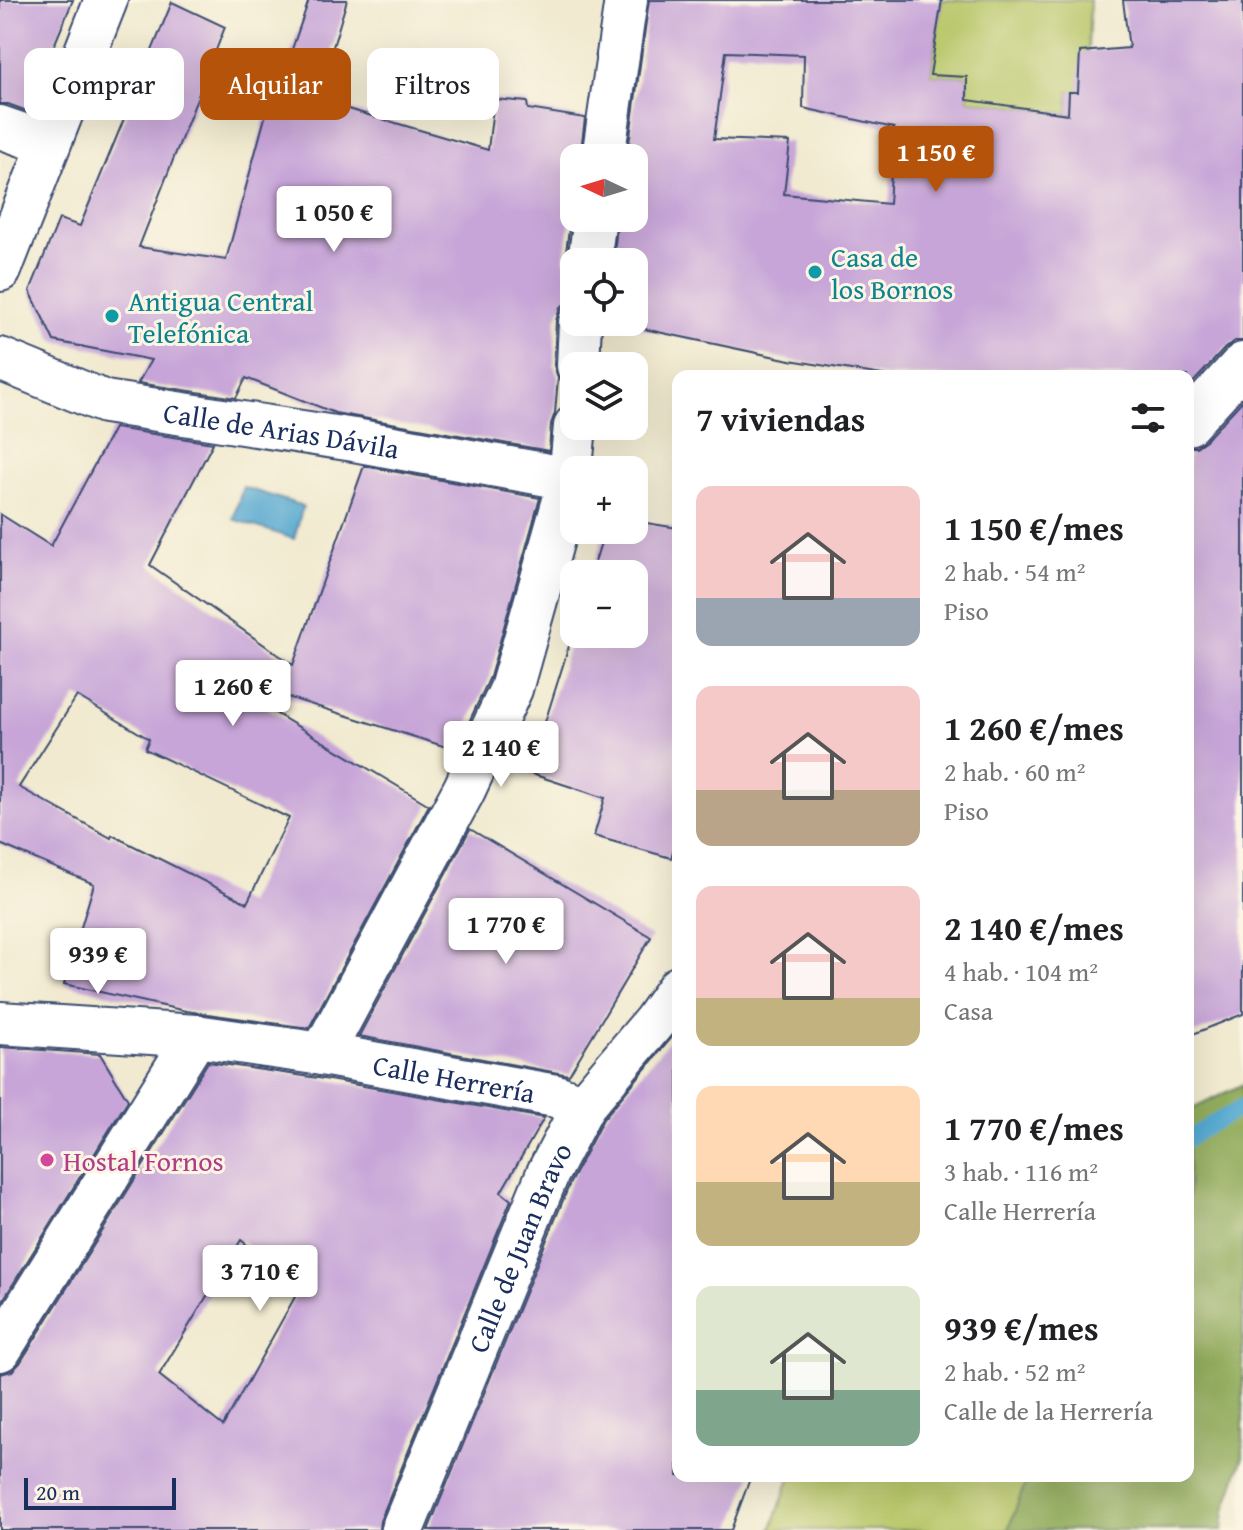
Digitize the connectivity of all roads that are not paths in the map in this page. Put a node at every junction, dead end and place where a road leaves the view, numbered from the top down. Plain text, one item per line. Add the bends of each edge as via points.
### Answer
1 (106, 0) edge
2 (624, 13) edge
3 (0, 127) edge
4 (49, 144) junction
5 (605, 144) edge
6 (0, 270) edge
7 (0, 359) edge
8 (1243, 364) edge
9 (1194, 417) edge
10 (560, 477) edge
11 (560, 515) edge
12 (672, 996) edge
13 (0, 1023) edge
14 (196, 1036) junction
15 (322, 1054) junction
16 (583, 1106) junction
17 (0, 1350) edge
18 (402, 1530) edge

1 - 4 street
2 - 5 street
3 - 4 street
4 - 6 street
7 - 10 street, Calle de Arias Dávila via 105,402
8 - 9 street
11 - 15 street via 511,689 464,790
12 - 16 street, Calle de Juan Bravo
13 - 14 street, Calle Herrería
14 - 15 street, Calle Herrería
14 - 17 street
15 - 16 street, Calle Herrería via 556,1096
16 - 18 street, Calle de Juan Bravo via 548,1173

